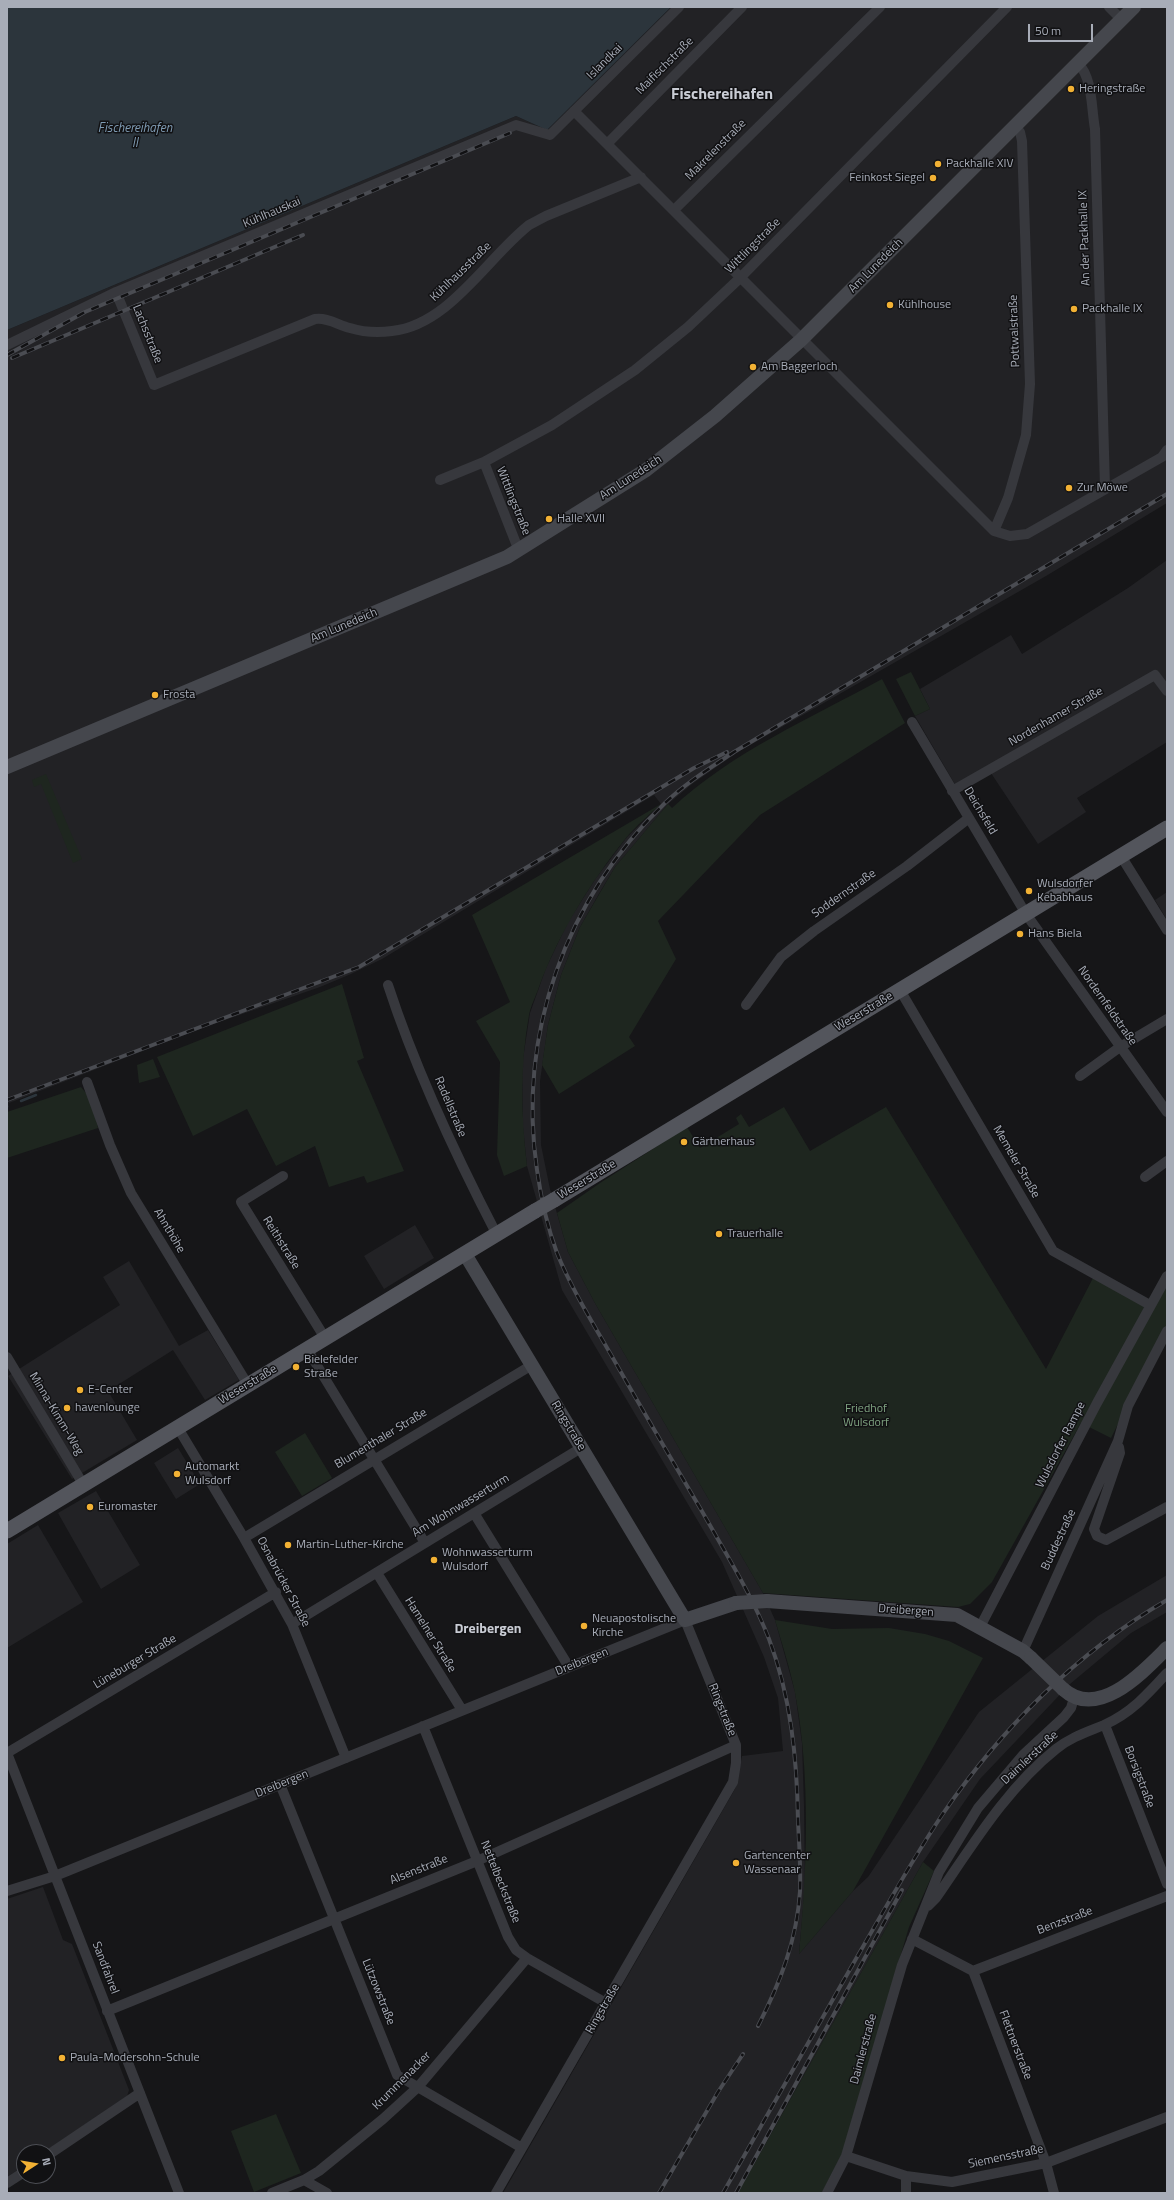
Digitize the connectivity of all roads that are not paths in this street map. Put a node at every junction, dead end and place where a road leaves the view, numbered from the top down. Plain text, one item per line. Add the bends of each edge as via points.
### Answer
1 (679, 7) edge
2 (742, 7) edge
3 (880, 7) edge
4 (1008, 7) edge
5 (1109, 7) edge
6 (1134, 7) edge
7 (1121, 19) junction
8 (1078, 63) junction
9 (574, 111) junction
10 (1014, 127) junction
11 (550, 135) joint
12 (607, 144) junction
13 (641, 177) junction
14 (674, 210) junction
15 (740, 278) junction
16 (116, 292) junction
17 (801, 340) junction
18 (7, 345) edge
19 (154, 385) joint
20 (1167, 450) edge
21 (484, 462) junction
22 (440, 480) dead end
23 (1105, 488) junction
24 (994, 531) junction
25 (519, 550) junction
26 (1167, 691) edge
27 (912, 722) dead end
28 (7, 767) edge
29 (952, 791) junction
30 (969, 818) junction
31 (1167, 828) edge
32 (1121, 856) junction
33 (1026, 914) junction
34 (1167, 930) edge
35 (388, 985) dead end
36 (900, 990) junction
37 (746, 1005) dead end
38 (1167, 1019) edge
39 (1120, 1047) junction
40 (1080, 1076) dead end
41 (87, 1082) dead end
42 (1167, 1112) edge
43 (1167, 1161) edge
44 (283, 1176) dead end
45 (1145, 1178) dead end
46 (497, 1235) junction
47 (465, 1254) junction
48 (1167, 1276) edge
49 (1150, 1305) junction
50 (1167, 1331) edge
51 (325, 1338) junction
52 (307, 1349) junction
53 (7, 1357) edge
54 (532, 1365) junction
55 (248, 1385) junction
56 (178, 1428) junction
57 (1118, 1441) junction
58 (581, 1448) junction
59 (374, 1458) junction
60 (83, 1484) junction
61 (1167, 1507) edge
62 (474, 1513) junction
63 (7, 1531) edge
64 (244, 1538) junction
65 (425, 1543) junction
66 (377, 1573) junction
67 (276, 1592) junction
68 (685, 1620) junction
69 (292, 1624) junction
70 (980, 1627) junction
71 (1167, 1648) edge
72 (1027, 1654) junction
73 (569, 1667) junction
74 (1167, 1673) edge
75 (1069, 1693) junction
76 (462, 1710) junction
77 (1105, 1725) junction
78 (424, 1726) junction
79 (736, 1745) junction
80 (7, 1753) edge
81 (346, 1758) junction
82 (280, 1784) junction
83 (477, 1861) junction
84 (55, 1876) junction
85 (1167, 1884) edge
86 (7, 1891) edge
87 (1167, 1896) edge
88 (923, 1912) junction
89 (334, 1917) junction
90 (912, 1939) junction
91 (526, 1958) junction
92 (973, 1971) junction
93 (606, 2003) junction
94 (107, 2010) junction
95 (418, 2087) junction
96 (140, 2093) junction
97 (1167, 2117) edge
98 (522, 2148) junction
99 (56, 2150) edge
100 (846, 2156) junction
101 (1046, 2163) junction
102 (906, 2176) junction
103 (16, 2177) edge
104 (304, 2180) junction
105 (7, 2183) edge
106 (179, 2193) edge
107 (272, 2193) edge
108 (326, 2193) edge
109 (496, 2193) edge
110 (827, 2193) edge
111 (906, 2193) edge
112 (1054, 2193) edge

1 - 9 street, Islandkai
2 - 12 street, Maifischstraße
3 - 14 street, Makrelenstraße
4 - 15 street, Wittlingstraße
5 - 7 street
6 - 7 street, Am Lunedeich
7 - 8 street, Am Lunedeich
8 - 10 street, Am Lunedeich
8 - 23 street, An der Packhalle IX via 1088,78 1094,129
9 - 11 street, Islandkai
9 - 12 street
10 - 17 street, Am Lunedeich
10 - 24 street, Pottwalstraße via 1020,132 1022,141 1030,384 1026,434 1008,498
11 - 16 street, Kühlhauskai via 516,125
12 - 13 street
13 - 14 street
13 - 19 street, Kühlhausstraße via 529,225 442,310 415,325 399,330 375,332 351,328 322,318
14 - 15 street
15 - 17 street
15 - 21 street, Wittlingstraße via 688,327 635,370 552,425
16 - 18 street, Kühlhauskai
16 - 19 street, Lachsstraße
17 - 24 street
17 - 25 street, Am Lunedeich via 674,450
20 - 23 street via 1162,457
21 - 22 street, Wittlingstraße
21 - 25 street, Wittlingstraße
23 - 24 street via 1027,534 1010,536
25 - 28 street, Am Lunedeich via 494,563
26 - 29 street, Nordenhamer Straße via 1155,675
27 - 29 street, Deichsfeld
29 - 30 street, Deichsfeld
30 - 33 street, Deichsfeld
30 - 37 street, Soddernstraße via 781,958
31 - 32 main road, Weserstraße
32 - 33 main road, Weserstraße
32 - 34 street
33 - 36 main road, Weserstraße
33 - 39 street, Nordernfeldstraße
35 - 46 street, Radellstraße via 440,1118
36 - 46 main road, Weserstraße, bridge
36 - 49 street, Memeler Straße via 1052,1251
38 - 39 street
39 - 40 street
39 - 42 street, Nordernfeldstraße
41 - 55 street, Ahnthöhe via 131,1193
43 - 45 street
44 - 51 street, Reithstraße via 241,1202
46 - 47 main road, Weserstraße
47 - 51 main road, Weserstraße
47 - 54 street, Ringstraße
48 - 49 street, Wulsdorfer Rampe
49 - 70 street, Wulsdorfer Rampe
50 - 57 street, Buddestraße via 1128,1406
51 - 52 main road, Weserstraße
52 - 55 main road, Weserstraße
52 - 59 street
53 - 60 street, Minna-Kimm-Weg
54 - 58 street, Ringstraße
54 - 59 street, Blumenthaler Straße
55 - 56 main road, Weserstraße
56 - 60 main road, Weserstraße
56 - 64 street, Osnabrücker Straße
57 - 61 street, Buddestraße via 1120,1452 1094,1528 1097,1536 1106,1540 1116,1537
57 - 72 street, Buddestraße
58 - 62 street, Am Wohnwasserturm
58 - 68 street, Ringstraße
59 - 64 street, Blumenthaler Straße
59 - 65 street
60 - 63 main road, Weserstraße
62 - 65 street, Am Wohnwasserturm
62 - 73 street
64 - 67 street, Osnabrücker Straße
65 - 66 street, Am Wohnwasserturm
66 - 69 street, Am Wohnwasserturm
66 - 76 street, Hamelner Straße
67 - 69 street, Osnabrücker Straße
67 - 80 street, Lüneburger Straße
68 - 70 street, Dreibergen, bridge via 736,1603 767,1601 957,1615
68 - 73 street, Dreibergen
68 - 79 street, Ringstraße
69 - 81 street, Osnabrücker Straße
70 - 72 street, Dreibergen
71 - 75 street via 1143,1672 1119,1690 1094,1700 1080,1700
72 - 75 street, Dreibergen, bridge
73 - 76 street, Dreibergen
74 - 77 street, Daimlerstraße via 1133,1708
75 - 88 street, Daimlerstraße via 1070,1708 1064,1717 1023,1755 978,1808 939,1872
76 - 78 street, Dreibergen
77 - 85 street, Borsigstraße
77 - 88 street, Daimlerstraße via 1082,1732 1055,1749 1014,1789 936,1898
78 - 81 street, Dreibergen
78 - 83 street, Nettelbeckstraße
79 - 83 street, Alsenstraße
79 - 93 street, Ringstraße via 733,1782 724,1800
80 - 84 street, Sandfahrel
81 - 82 street, Dreibergen
82 - 84 street, Dreibergen
82 - 89 street, Lützowstraße
83 - 89 street, Alsenstraße
83 - 91 street, Nettelbeckstraße via 508,1937 516,1950
84 - 86 street, Dreibergen
84 - 94 street, Sandfahrel
87 - 92 street, Benzstraße
88 - 90 street, Daimlerstraße
89 - 94 street, Alsenstraße
89 - 95 street, Lützowstraße via 397,2075
90 - 92 street
90 - 100 street, Daimlerstraße via 890,2000 871,2076
91 - 93 street, Nettelbeckstraße
91 - 95 street, Krummenacker
92 - 101 street, Flettnerstraße
93 - 98 street, Ringstraße
94 - 96 street, Sandfahrel
95 - 98 street, Lützowstraße
95 - 104 street, Krummenacker via 383,2120
96 - 99 street
96 - 106 street, Sandfahrel
97 - 101 street, Siemensstraße
98 - 109 street, Ringstraße
100 - 102 street, Siemensstraße
100 - 110 street, Daimlerstraße
101 - 102 street, Siemensstraße via 952,2182
101 - 112 street, Flettnerstraße
102 - 111 street
103 - 105 street
104 - 107 street, Krummenacker
104 - 108 street

